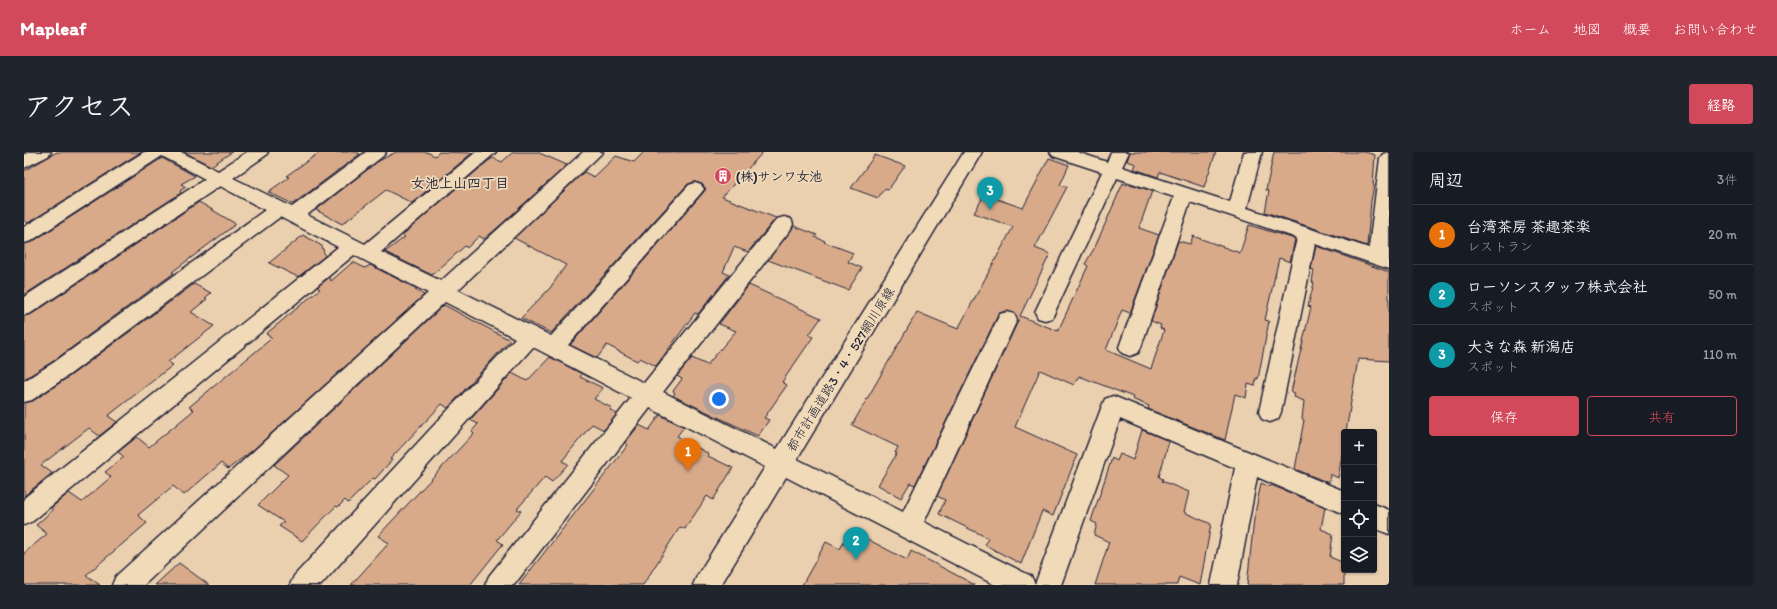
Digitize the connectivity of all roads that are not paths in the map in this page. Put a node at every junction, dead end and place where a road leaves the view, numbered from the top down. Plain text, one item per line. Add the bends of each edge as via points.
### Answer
1 (42, 152) edge
2 (156, 152) edge
3 (167, 152) edge
4 (259, 152) edge
5 (377, 152) edge
6 (487, 152) edge
7 (594, 152) edge
8 (973, 152) edge
9 (1059, 152) edge
10 (1120, 152) edge
11 (1253, 152) edge
12 (1389, 158) edge
13 (24, 162) edge
14 (1112, 170) junction
15 (220, 179) junction
16 (695, 189) dead end
17 (1184, 194) junction
18 (1237, 210) junction
19 (286, 212) junction
20 (784, 224) dead end
21 (1307, 235) junction
22 (24, 236) edge
23 (359, 249) junction
24 (1383, 260) edge
25 (442, 291) junction
26 (24, 307) edge
27 (1045, 312) dead end
28 (1007, 320) dead end
29 (530, 336) junction
30 (1130, 347) dead end
31 (554, 348) junction
32 (24, 393) edge
33 (646, 395) junction
34 (1270, 412) dead end
35 (1248, 462) junction
36 (781, 463) junction
37 (1341, 502) edge
38 (24, 512) edge
39 (1377, 517) edge
40 (1389, 522) edge
41 (909, 527) junction
42 (988, 577) edge
43 (125, 585) edge
44 (303, 585) edge
45 (498, 585) edge
46 (706, 585) edge
47 (1022, 585) edge
48 (1048, 585) edge
49 (1224, 585) edge

1 - 13 street
2 - 22 street
3 - 15 street
4 - 15 street
5 - 19 street
6 - 23 street
7 - 25 street
8 - 36 street, 都市計画道路3・4・527網川原線
9 - 14 street
10 - 14 street
11 - 18 street
12 - 24 street
14 - 17 street
14 - 27 street
15 - 19 street
15 - 26 street
16 - 31 street
17 - 18 street
17 - 30 street
18 - 21 street
19 - 23 street
19 - 32 street
20 - 33 street
21 - 24 street
21 - 34 street
23 - 25 street
23 - 38 street
25 - 29 street
25 - 43 street
28 - 41 street
29 - 31 street
29 - 44 street
31 - 33 street
33 - 36 street
33 - 45 street
35 - 37 street
35 - 48 street via 1113,406
35 - 49 street
36 - 41 street
36 - 46 street, 都市計画道路3・4・527網川原線
39 - 40 street
41 - 42 street
42 - 47 street

